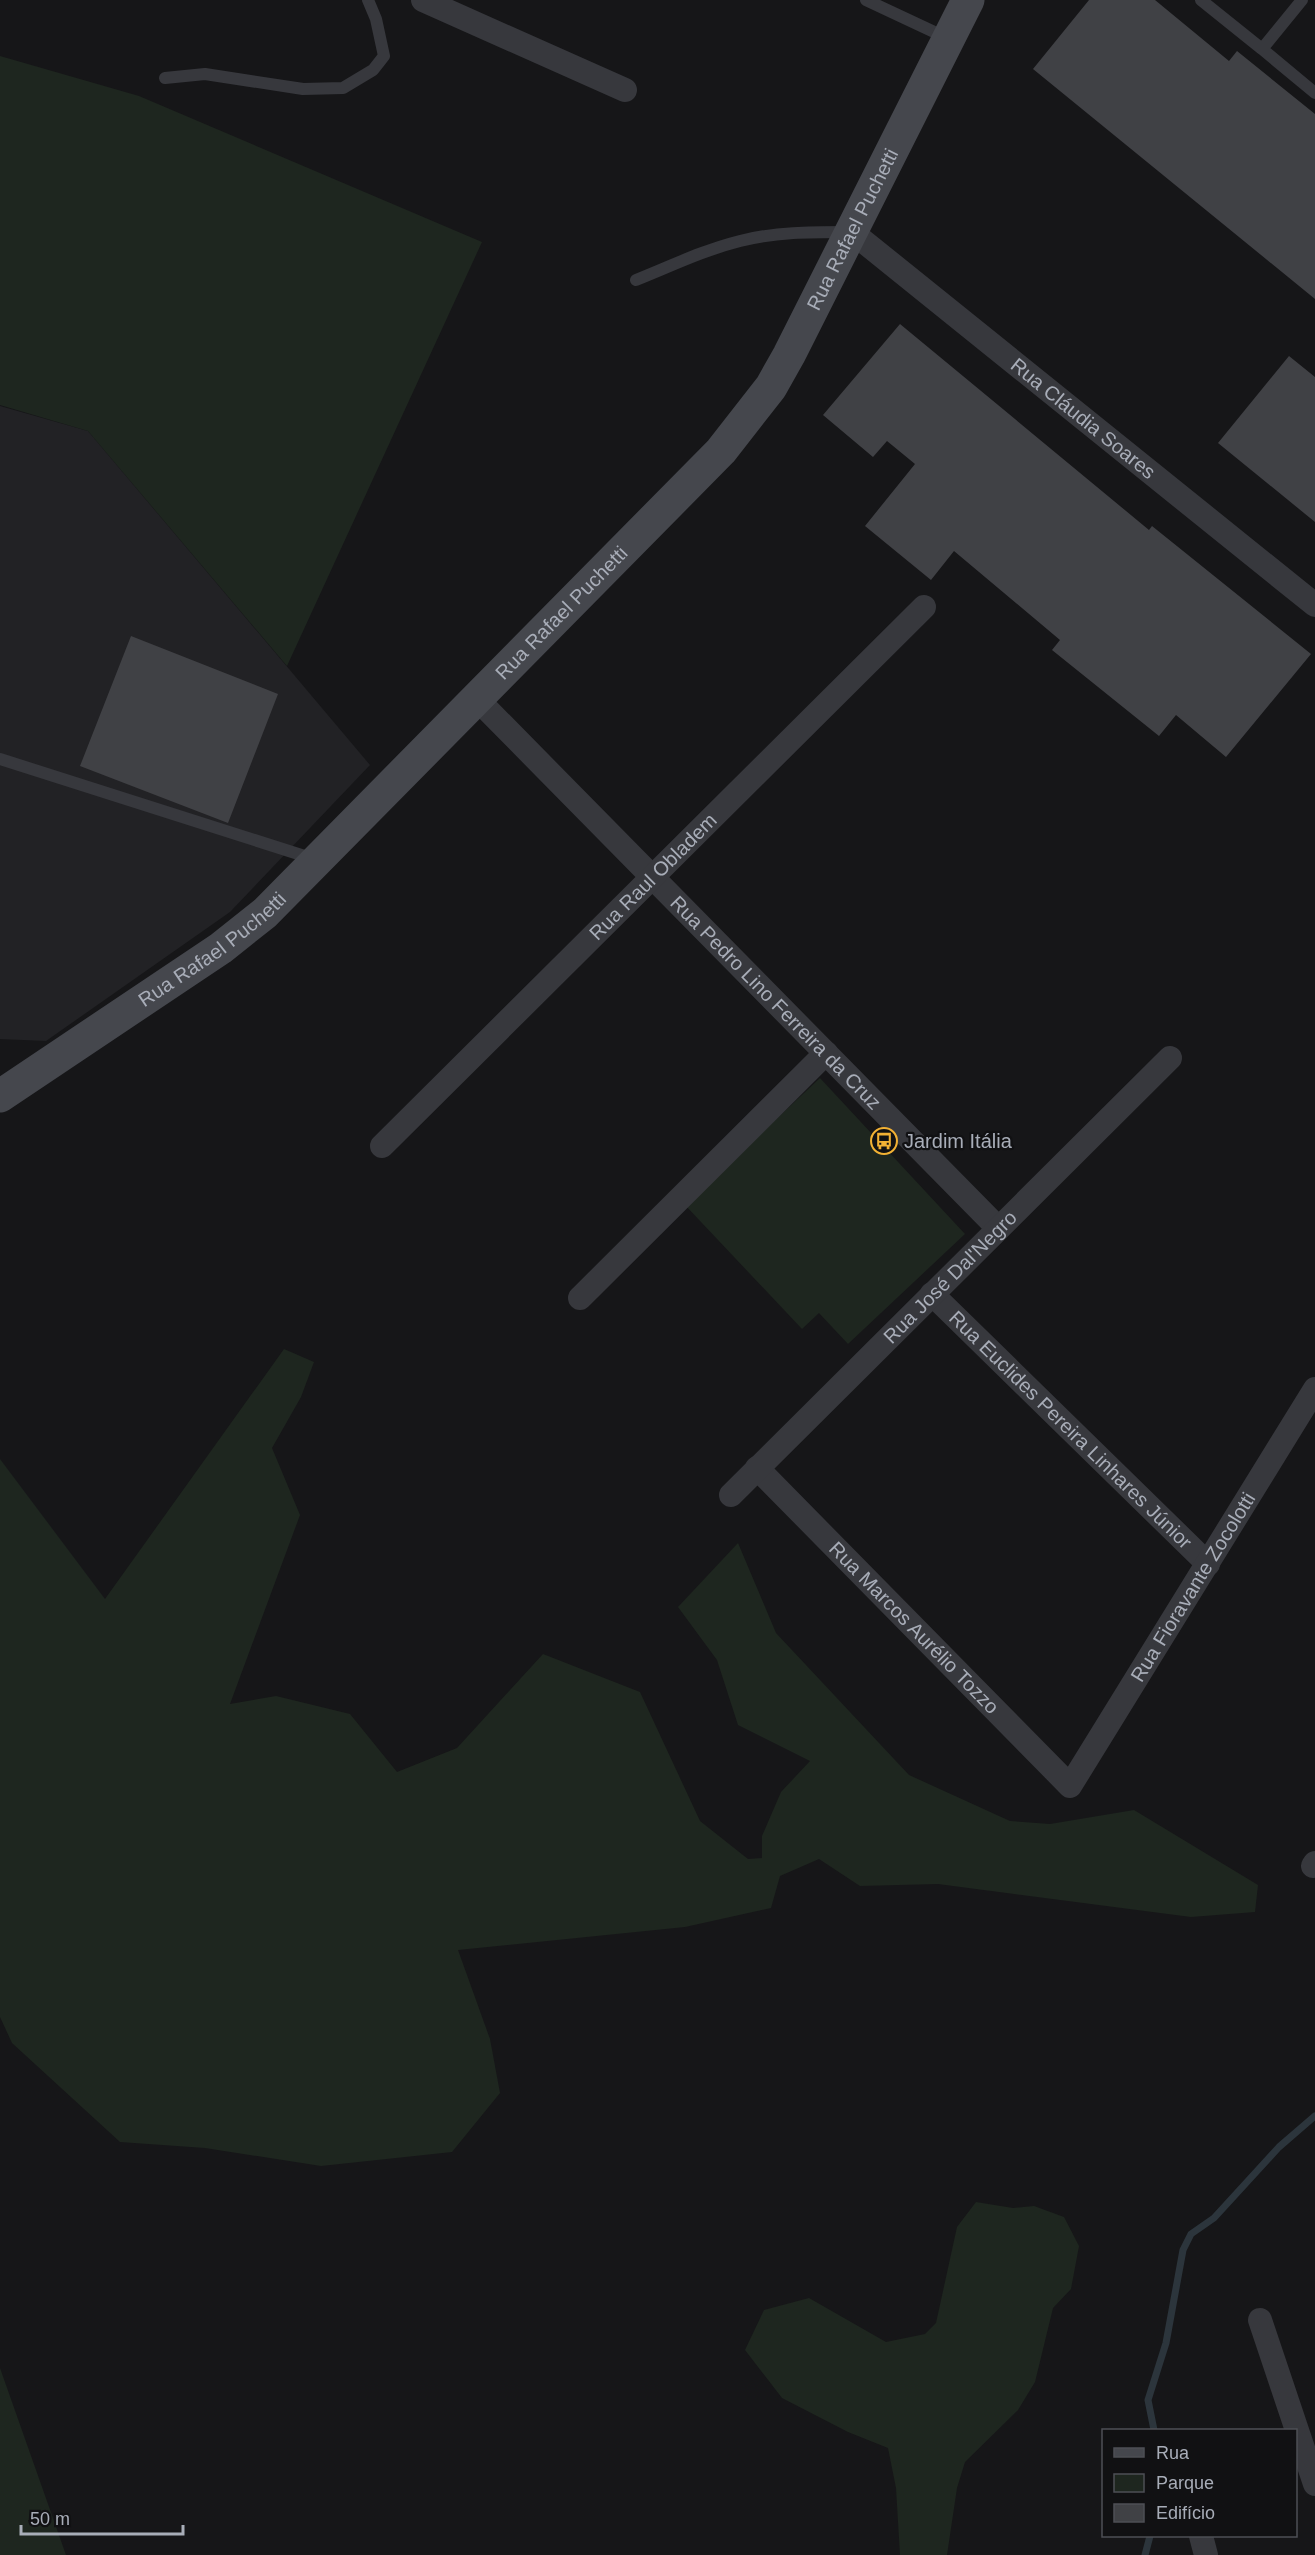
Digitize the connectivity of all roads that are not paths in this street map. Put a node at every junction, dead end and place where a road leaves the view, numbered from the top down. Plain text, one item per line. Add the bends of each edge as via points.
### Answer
1 (368, 0) edge
2 (423, 0) edge
3 (866, 0) edge
4 (968, 0) edge
5 (1201, 0) edge
6 (1302, 0) edge
7 (948, 39) junction
8 (1262, 49) junction
9 (165, 78) dead end
10 (626, 90) dead end
11 (1315, 93) edge
12 (852, 232) junction
13 (636, 280) dead end
14 (1315, 605) edge
15 (924, 607) dead end
16 (477, 699) junction
17 (0, 759) edge
18 (318, 860) junction
19 (653, 877) junction
20 (826, 1053) junction
21 (1170, 1058) dead end
22 (0, 1096) edge
23 (382, 1146) dead end
24 (998, 1228) junction
25 (932, 1294) junction
26 (580, 1298) dead end
27 (1315, 1389) edge
28 (758, 1468) junction
29 (731, 1495) dead end
30 (1208, 1564) junction
31 (1070, 1786) joint
32 (1260, 2320) dead end
33 (1297, 2429) edge
34 (1297, 2430) edge
35 (1315, 2484) edge
36 (1202, 2537) edge
37 (1206, 2555) edge

1 - 9 lane via 384,56 373,70 343,88 303,89 206,74
2 - 10 street
3 - 7 lane
4 - 7 street, Rua Rafael Puchetti
5 - 8 lane
6 - 8 lane
7 - 12 street, Rua Rafael Puchetti
8 - 11 lane
12 - 13 lane via 795,232 742,240
12 - 14 street, Rua Cláudia Soares
12 - 16 street, Rua Rafael Puchetti via 789,355 747,419 695,480
15 - 19 street, Rua Raul Obladem
16 - 18 street, Rua Rafael Puchetti
16 - 19 street, Rua Pedro Lino Ferreira da Cruz
17 - 18 lane
18 - 22 street, Rua Rafael Puchetti via 265,913 221,948
19 - 20 street, Rua Pedro Lino Ferreira da Cruz
19 - 23 street, Rua Raul Obladem
20 - 24 street, Rua Pedro Lino Ferreira da Cruz
20 - 26 street
21 - 24 street, Rua José Dal'Negro
24 - 25 street, Rua José Dal'Negro
25 - 28 street, Rua José Dal'Negro
25 - 30 street, Rua Euclides Pereira Linhares Júnior
27 - 30 street, Rua Fioravante Zocolotti
28 - 29 street, Rua José Dal'Negro
28 - 31 street, Rua Marcos Aurélio Tozzo
30 - 31 street, Rua Fioravante Zocolotti
32 - 33 street
34 - 35 street
36 - 37 street

